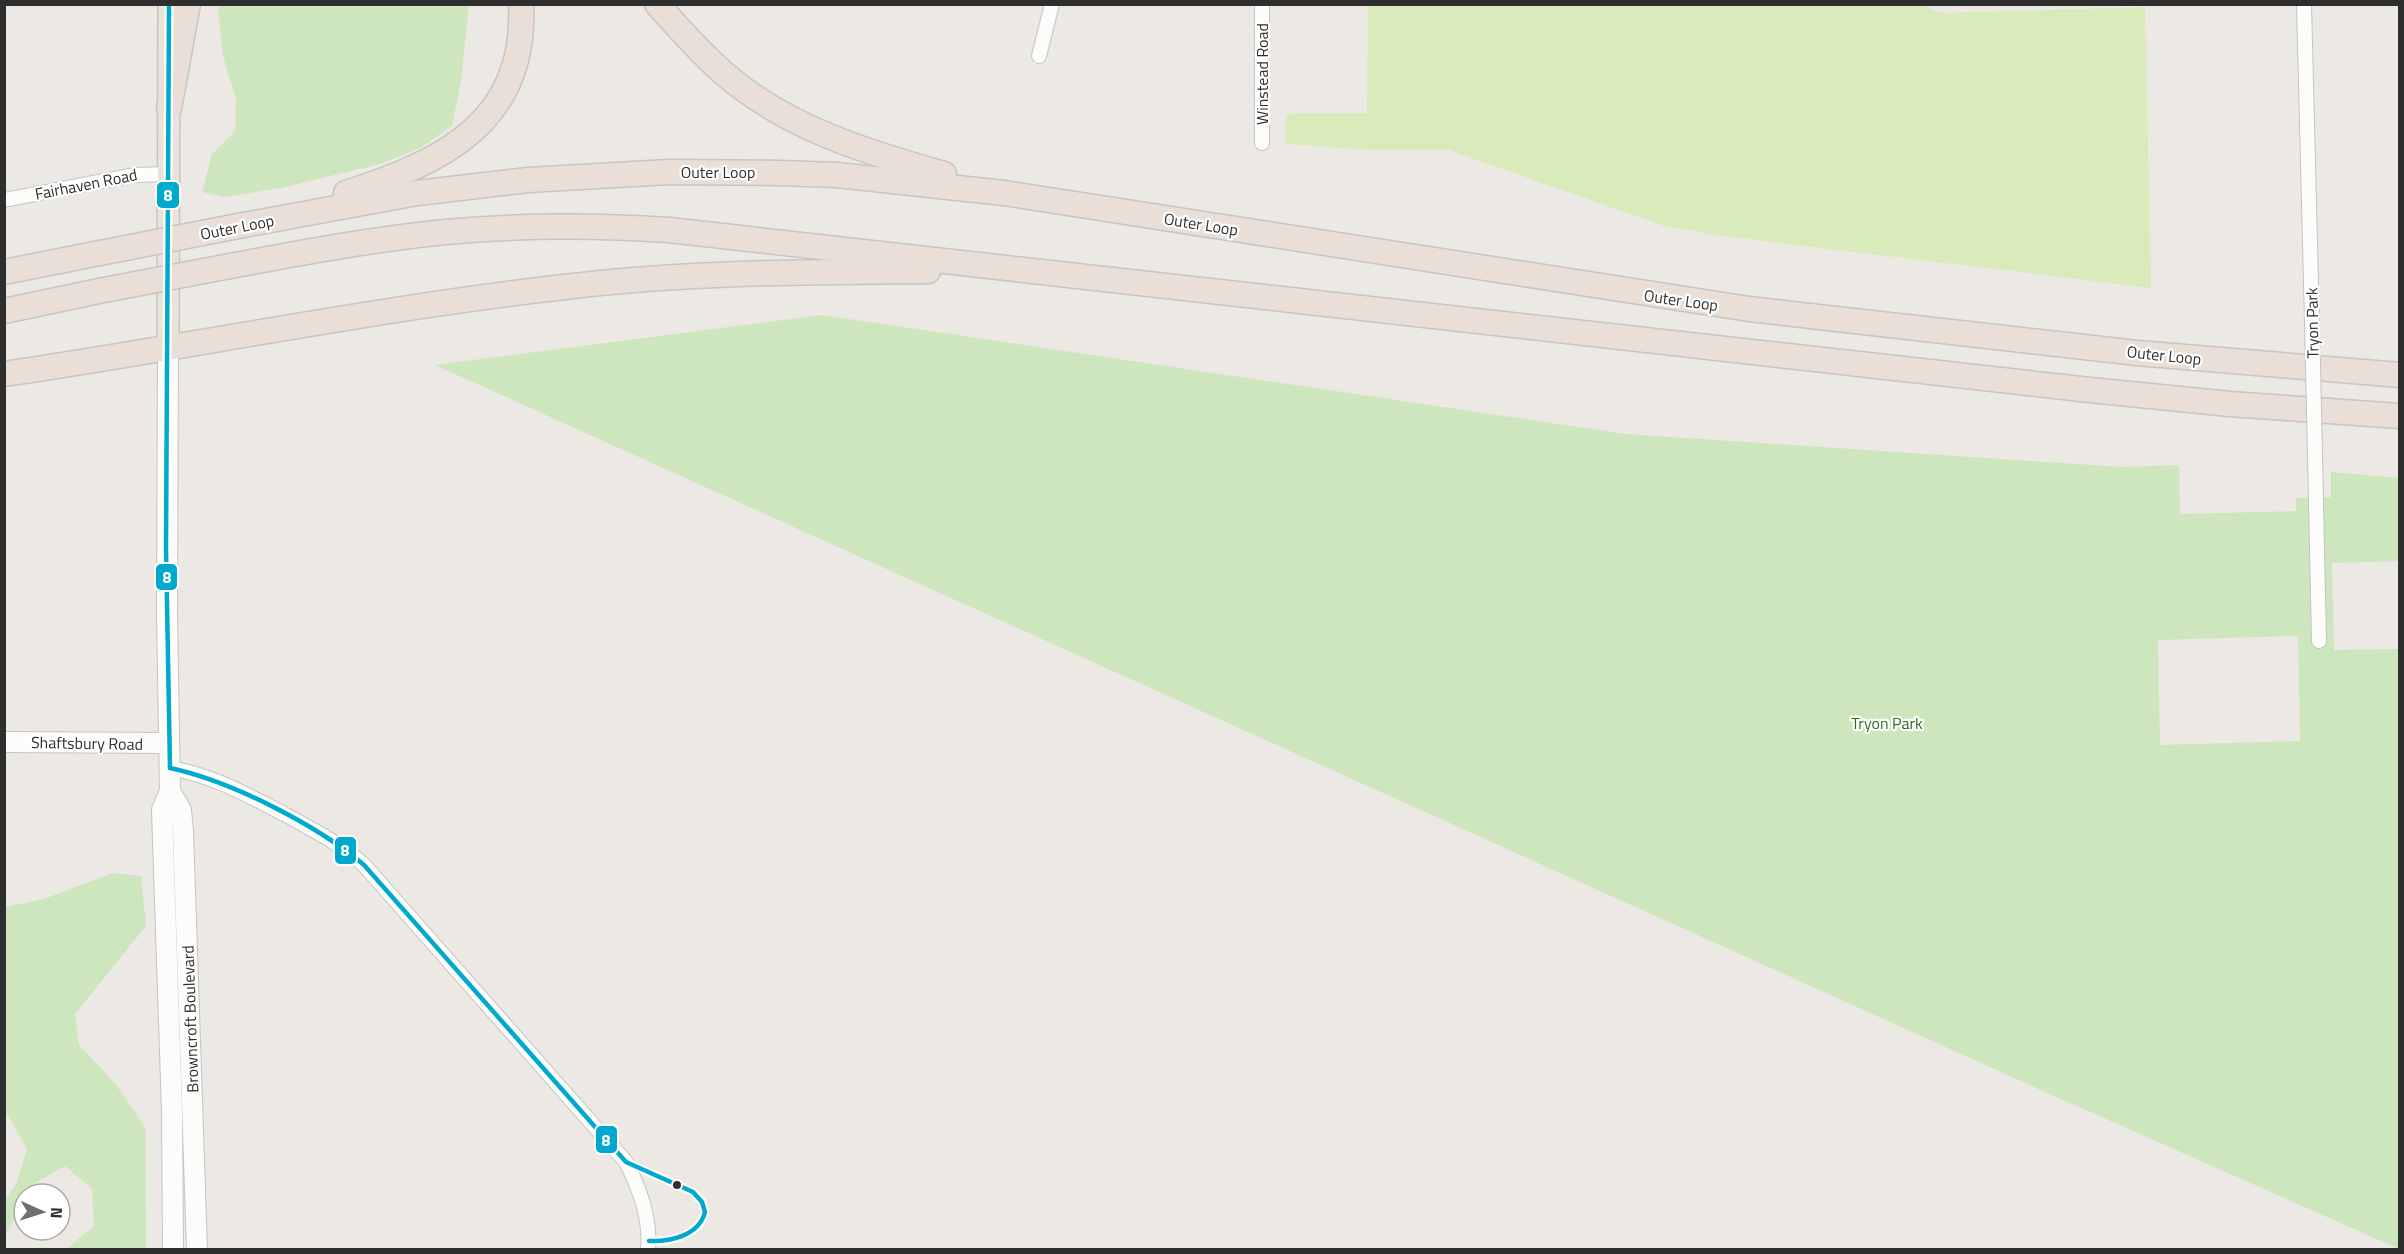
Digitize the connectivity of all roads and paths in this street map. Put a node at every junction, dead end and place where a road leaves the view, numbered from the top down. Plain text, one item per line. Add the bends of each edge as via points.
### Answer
1 (169, 4) edge
2 (188, 4) edge
3 (521, 4) edge
4 (657, 4) edge
5 (1052, 4) edge
6 (1262, 4) edge
7 (2304, 4) edge
8 (1039, 56) dead end
9 (169, 108) junction
10 (1262, 143) dead end
11 (169, 174) junction
12 (4, 200) edge
13 (1060, 201) junction
14 (233, 227) junction
15 (4, 272) edge
16 (1060, 272) junction
17 (4, 311) edge
18 (168, 348) junction
19 (4, 374) edge
20 (2400, 375) edge
21 (2400, 416) edge
22 (2319, 641) dead end
23 (4, 742) edge
24 (169, 743) junction
25 (170, 768) junction
26 (170, 790) junction
27 (173, 1250) edge
28 (196, 1250) edge
29 (648, 1250) edge

1 - 9 main road, Browncroft Boulevard
2 - 9 highway
3 - 14 highway via 520,40 507,84 489,114 462,140 430,161 388,179
4 - 13 highway via 734,81 806,126 921,168
5 - 8 street
6 - 10 street, Winstead Road
7 - 22 street, Tryon Park, bridge
9 - 11 main road, Browncroft Boulevard
11 - 12 street, Fairhaven Road via 134,174
11 - 18 main road, Browncroft Boulevard
13 - 14 highway, Outer Loop via 921,183 809,174 640,173 435,190
13 - 20 highway, Outer Loop via 1749,309 2137,353
14 - 15 highway, Outer Loop, bridge
16 - 17 highway, bridge via 688,231 585,226 502,228 362,243
16 - 18 highway via 767,272 651,278 528,291
16 - 21 highway via 2090,390
18 - 19 highway
18 - 24 main road, Browncroft Boulevard
23 - 24 main road, Shaftsbury Road
24 - 25 main road, Browncroft Boulevard
25 - 26 main road, Browncroft Boulevard
25 - 29 street via 224,783 326,836 364,865 626,1162 642,1196
26 - 27 main road, Browncroft Boulevard via 162,810
26 - 28 main road, Browncroft Boulevard via 181,810 183,831

